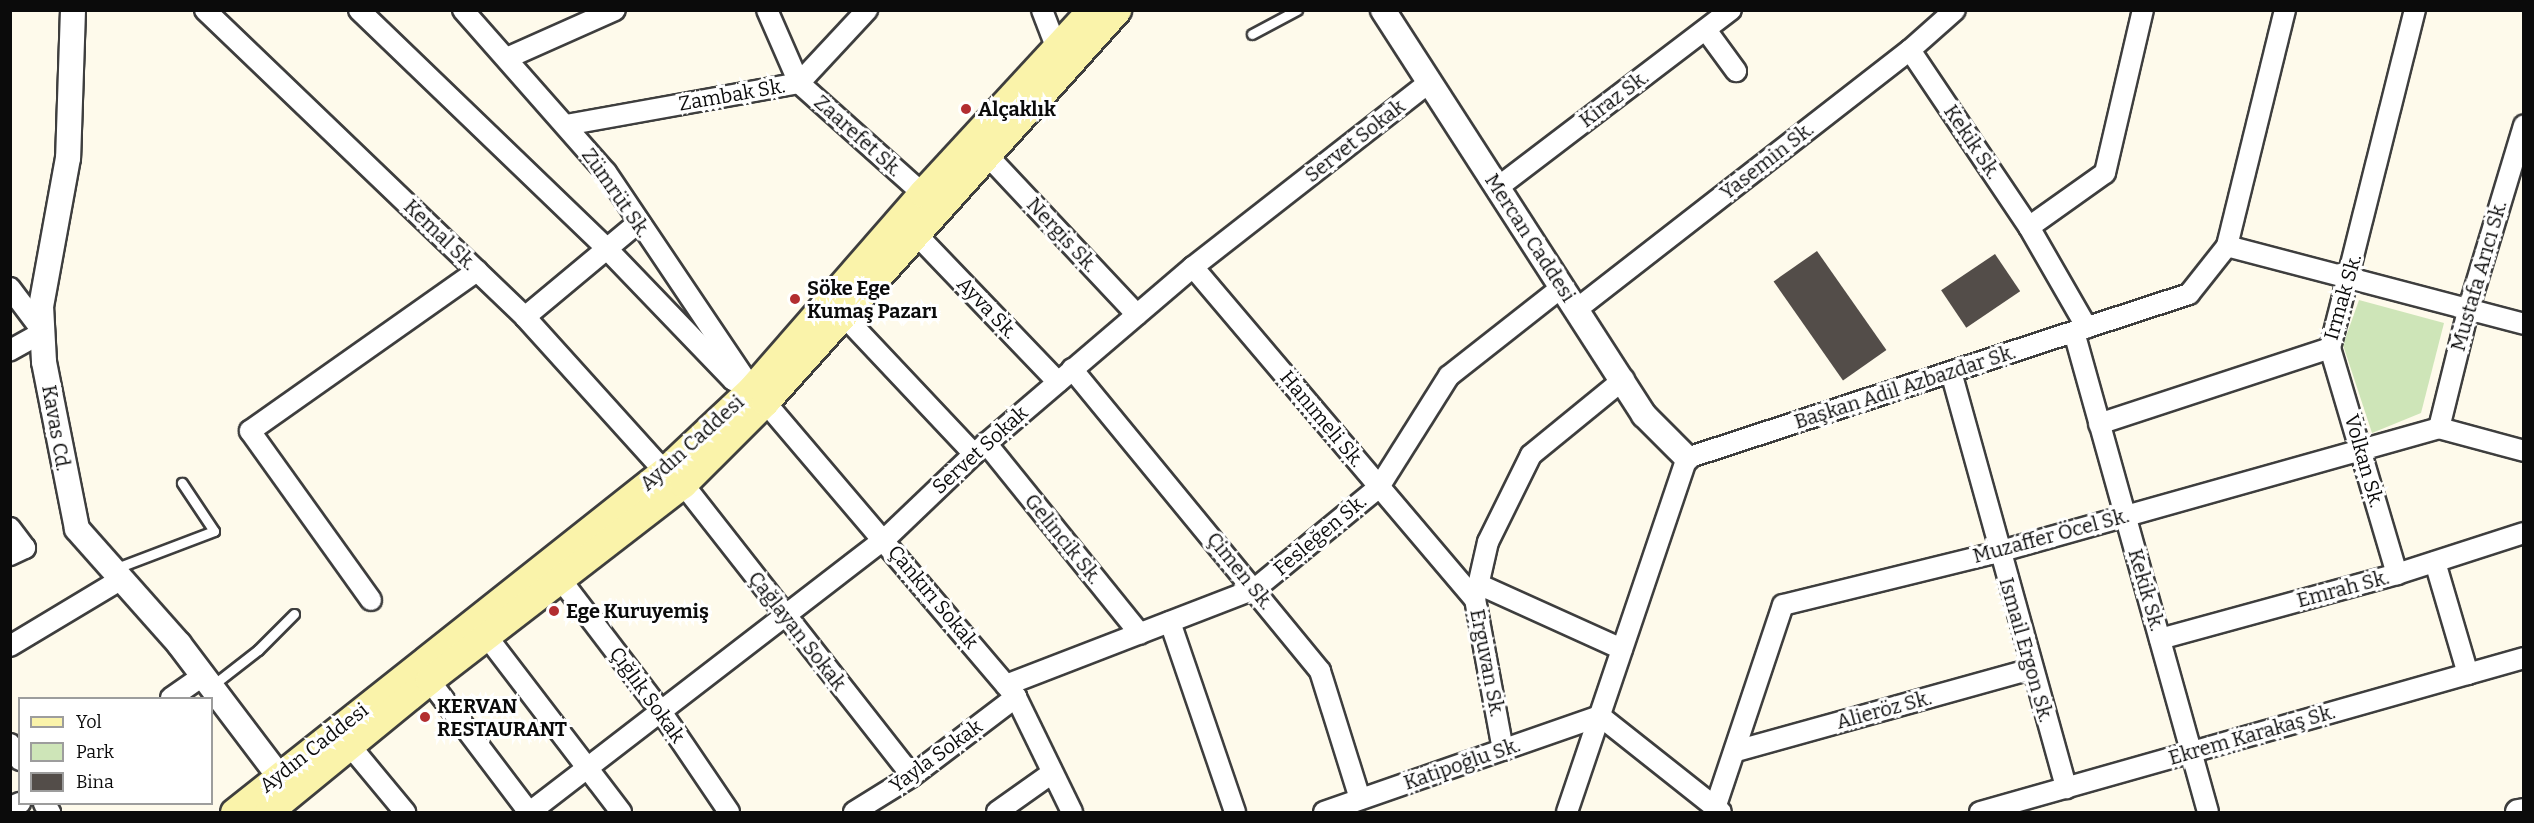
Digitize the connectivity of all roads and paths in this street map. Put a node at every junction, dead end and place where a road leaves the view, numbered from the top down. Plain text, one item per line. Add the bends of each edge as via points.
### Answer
1 (73, 10) edge
2 (205, 10) edge
3 (358, 10) edge
4 (463, 10) edge
5 (615, 10) edge
6 (767, 10) edge
7 (867, 10) edge
8 (1042, 10) edge
9 (1091, 10) edge
10 (1117, 10) edge
11 (1297, 10) edge
12 (1383, 10) edge
13 (1731, 10) edge
14 (1955, 10) edge
15 (2143, 10) edge
16 (2285, 10) edge
17 (2415, 10) edge
18 (1706, 30) junction
19 (1252, 34) dead end
20 (1056, 47) junction
21 (1910, 50) junction
22 (507, 58) junction
23 (1736, 71) dead end
24 (799, 83) junction
25 (1427, 84) junction
26 (566, 125) junction
27 (2523, 125) edge
28 (987, 155) junction
29 (1497, 188) junction
30 (922, 193) junction
31 (638, 223) junction
32 (2029, 227) junction
33 (916, 234) junction
34 (2227, 246) junction
35 (608, 250) junction
36 (1193, 267) junction
37 (477, 271) junction
38 (2350, 280) junction
39 (1562, 287) junction
40 (10, 288) edge
41 (1577, 309) junction
42 (2468, 310) junction
43 (843, 315) junction
44 (1137, 315) junction
45 (525, 317) junction
46 (2523, 324) edge
47 (2080, 330) junction
48 (43, 332) junction
49 (2330, 348) junction
50 (10, 350) edge
51 (1951, 372) junction
52 (1065, 376) junction
53 (1624, 379) junction
54 (759, 395) junction
55 (2099, 424) junction
56 (2439, 428) junction
57 (980, 449) junction
58 (2362, 450) junction
59 (2523, 451) edge
60 (1687, 458) junction
61 (674, 477) junction
62 (182, 483) dead end
63 (1379, 487) junction
64 (2126, 516) junction
65 (10, 528) edge
66 (2523, 533) edge
67 (885, 539) junction
68 (1998, 552) junction
69 (10, 555) edge
70 (2435, 562) junction
71 (2397, 574) junction
72 (116, 575) junction
73 (561, 580) junction
74 (1255, 589) junction
75 (1476, 592) junction
76 (372, 600) dead end
77 (294, 614) dead end
78 (785, 617) junction
79 (1170, 622) junction
80 (1140, 634) junction
81 (488, 639) junction
82 (2160, 639) junction
83 (10, 646) edge
84 (1622, 649) junction
85 (2523, 658) edge
86 (2032, 669) junction
87 (2468, 674) junction
88 (429, 680) junction
89 (207, 681) junction
90 (1011, 691) junction
91 (175, 697) edge
92 (660, 710) junction
93 (1600, 716) junction
94 (10, 744) edge
95 (351, 747) junction
96 (1503, 750) junction
97 (1736, 750) junction
98 (2192, 752) junction
99 (18, 757) edge
100 (587, 767) junction
101 (1052, 773) junction
102 (278, 775) junction
103 (912, 776) junction
104 (2066, 788) junction
105 (1360, 799) junction
106 (1718, 810) edge
107 (2523, 811) edge
108 (234, 813) edge
109 (268, 813) edge
110 (405, 813) edge
111 (529, 813) edge
112 (621, 813) edge
113 (729, 813) edge
114 (854, 813) edge
115 (997, 813) edge
116 (1072, 813) edge
117 (1235, 813) edge
118 (1324, 813) edge
119 (1567, 813) edge
120 (1980, 813) edge
121 (2208, 813) edge
122 (2518, 813) edge

1 - 48 street, Kavas Cd. via 68,158 41,306
2 - 37 street, Kemal Sk.
3 - 35 street
4 - 22 street, Zümrüt Sk.
5 - 22 street
6 - 24 street, Zaarefet Sk.
7 - 24 street, Zambak Sk.
8 - 20 street
9 - 20 main road, Aydın Caddesi
10 - 28 main road, Aydın Caddesi
11 - 19 lane
12 - 25 street, Mercan Caddesi
13 - 18 street, Kiraz Sk.
14 - 21 street, Yasemin Sk.
15 - 32 street via 2105,173
16 - 34 street, Başkan Adil Azbazdar Sk.
17 - 38 street, Irmak Sk.
18 - 23 street
18 - 29 street, Kiraz Sk.
20 - 30 main road, Aydın Caddesi
21 - 32 street, Kekik Sk.
21 - 41 street, Yasemin Sk.
22 - 26 street, Zümrüt Sk.
24 - 26 street, Zambak Sk.
24 - 30 street, Zaarefet Sk.
25 - 29 street, Mercan Caddesi
25 - 36 street, Servet Sokak
26 - 31 street, Zümrüt Sk. via 606,172
27 - 42 street, Mustafa Arıcı Sk.
28 - 33 main road, Aydın Caddesi
28 - 44 street, Nergis Sk.
29 - 39 street, Mercan Caddesi
30 - 54 main road, Aydın Caddesi
31 - 35 street
31 - 54 street, Zümrüt Sk.
32 - 47 street, Kekik Sk.
33 - 43 main road, Aydın Caddesi
33 - 52 street, Ayva Sk.
34 - 38 street
34 - 47 street, Başkan Adil Azbazdar Sk. via 2189,294
35 - 45 street
35 - 54 street via 733,380
36 - 44 street, Servet Sokak
36 - 63 street, Hanımeli Sk.
37 - 45 street, Kemal Sk.
37 - 76 street via 250,431
38 - 42 street
38 - 49 street, Irmak Sk.
39 - 41 street, Mercan Caddesi
39 - 63 street, Fesleğen Sk. via 1449,376
40 - 48 street
41 - 53 street, Mercan Caddesi
42 - 46 street
42 - 56 street, Mustafa Arıcı Sk.
43 - 54 main road, Aydın Caddesi
43 - 57 street, Gelincik Sk.
44 - 52 street, Servet Sokak
45 - 61 street, Kemal Sk.
47 - 51 street, Başkan Adil Azbazdar Sk.
47 - 55 street, Kekik Sk.
48 - 50 street
48 - 72 street, Kavas Cd. via 44,362 77,529
49 - 55 street, Irmak Sk.
49 - 58 street, Volkan Sk.
51 - 60 street, Başkan Adil Azbazdar Sk.
51 - 68 street, Ismail Ergon Sk.
52 - 57 street, Servet Sokak
52 - 74 street, Çimen Sk.
53 - 60 street, Mercan Caddesi via 1644,415
53 - 75 street, Erguvan Sk. via 1531,455 1488,542
54 - 61 main road, Aydın Caddesi
54 - 67 street, Çankırı Sokak
55 - 64 street, Kekik Sk.
56 - 58 street, Muzaffer Öcel Sk.
56 - 59 street
57 - 67 street, Servet Sokak
57 - 80 street, Gelincik Sk.
58 - 64 street, Muzaffer Öcel Sk.
58 - 71 street, Volkan Sk.
60 - 84 street
61 - 73 main road, Aydın Caddesi
61 - 78 street, Çağlayan Sokak
61 - 102 main road, Aydın Caddesi
62 - 72 lane via 214,531
63 - 74 street, Fesleğen Sk.
63 - 75 street, Hanımeli Sk.
64 - 68 street, Muzaffer Öcel Sk.
64 - 82 street, Kekik Sk.
65 - 69 street via 25,548
66 - 70 street, Emrah Sk.
67 - 78 street, Servet Sokak
67 - 90 street, Çankırı Sokak
68 - 86 street, Ismail Ergon Sk.
68 - 97 street, Muzaffer Öcel Sk. via 1783,605
70 - 71 street, Emrah Sk.
70 - 87 street
71 - 82 street, Emrah Sk.
72 - 83 street
72 - 89 street, Kavas Cd.
73 - 81 main road, Aydın Caddesi
73 - 92 street, Çığlık Sokak
74 - 79 street, Fesleğen Sk.
74 - 105 street, Çimen Sk. via 1320,671
75 - 84 street
75 - 96 street, Erguvan Sk.
77 - 89 lane via 258,650
78 - 92 street, Servet Sokak
78 - 103 street, Çağlayan Sokak
79 - 80 street, Fesleğen Sk.
79 - 117 street
80 - 90 street, Fesleğen Sk.
81 - 88 main road, Aydın Caddesi
81 - 100 street
82 - 98 street, Kekik Sk.
84 - 93 street
85 - 87 street, Ekrem Karakaş Sk.
86 - 97 street, Alieröz Sk.
86 - 104 street, Ismail Ergon Sk.
87 - 98 street, Ekrem Karakaş Sk.
88 - 95 main road, Aydın Caddesi
88 - 111 street
89 - 91 street
89 - 102 street, Kavas Cd.
90 - 101 street, Çankırı Sokak
90 - 103 street, Yayla Sokak
92 - 100 street, Servet Sokak
92 - 113 street, Çığlık Sokak
93 - 96 street, Katipoğlu Sk.
93 - 106 street
93 - 119 street
94 - 99 street
95 - 109 main road, Aydın Caddesi
95 - 110 street
96 - 105 street, Katipoğlu Sk.
97 - 106 street, Muzaffer Öcel Sk.
98 - 104 street, Ekrem Karakaş Sk.
98 - 121 street, Kekik Sk.
100 - 111 street, Servet Sokak
100 - 112 street
101 - 115 street
101 - 116 street, Çankırı Sokak
102 - 108 main road, Aydın Caddesi
103 - 114 street, Yayla Sokak
104 - 120 street, Ekrem Karakaş Sk.
105 - 118 street, Katipoğlu Sk.
107 - 122 street

